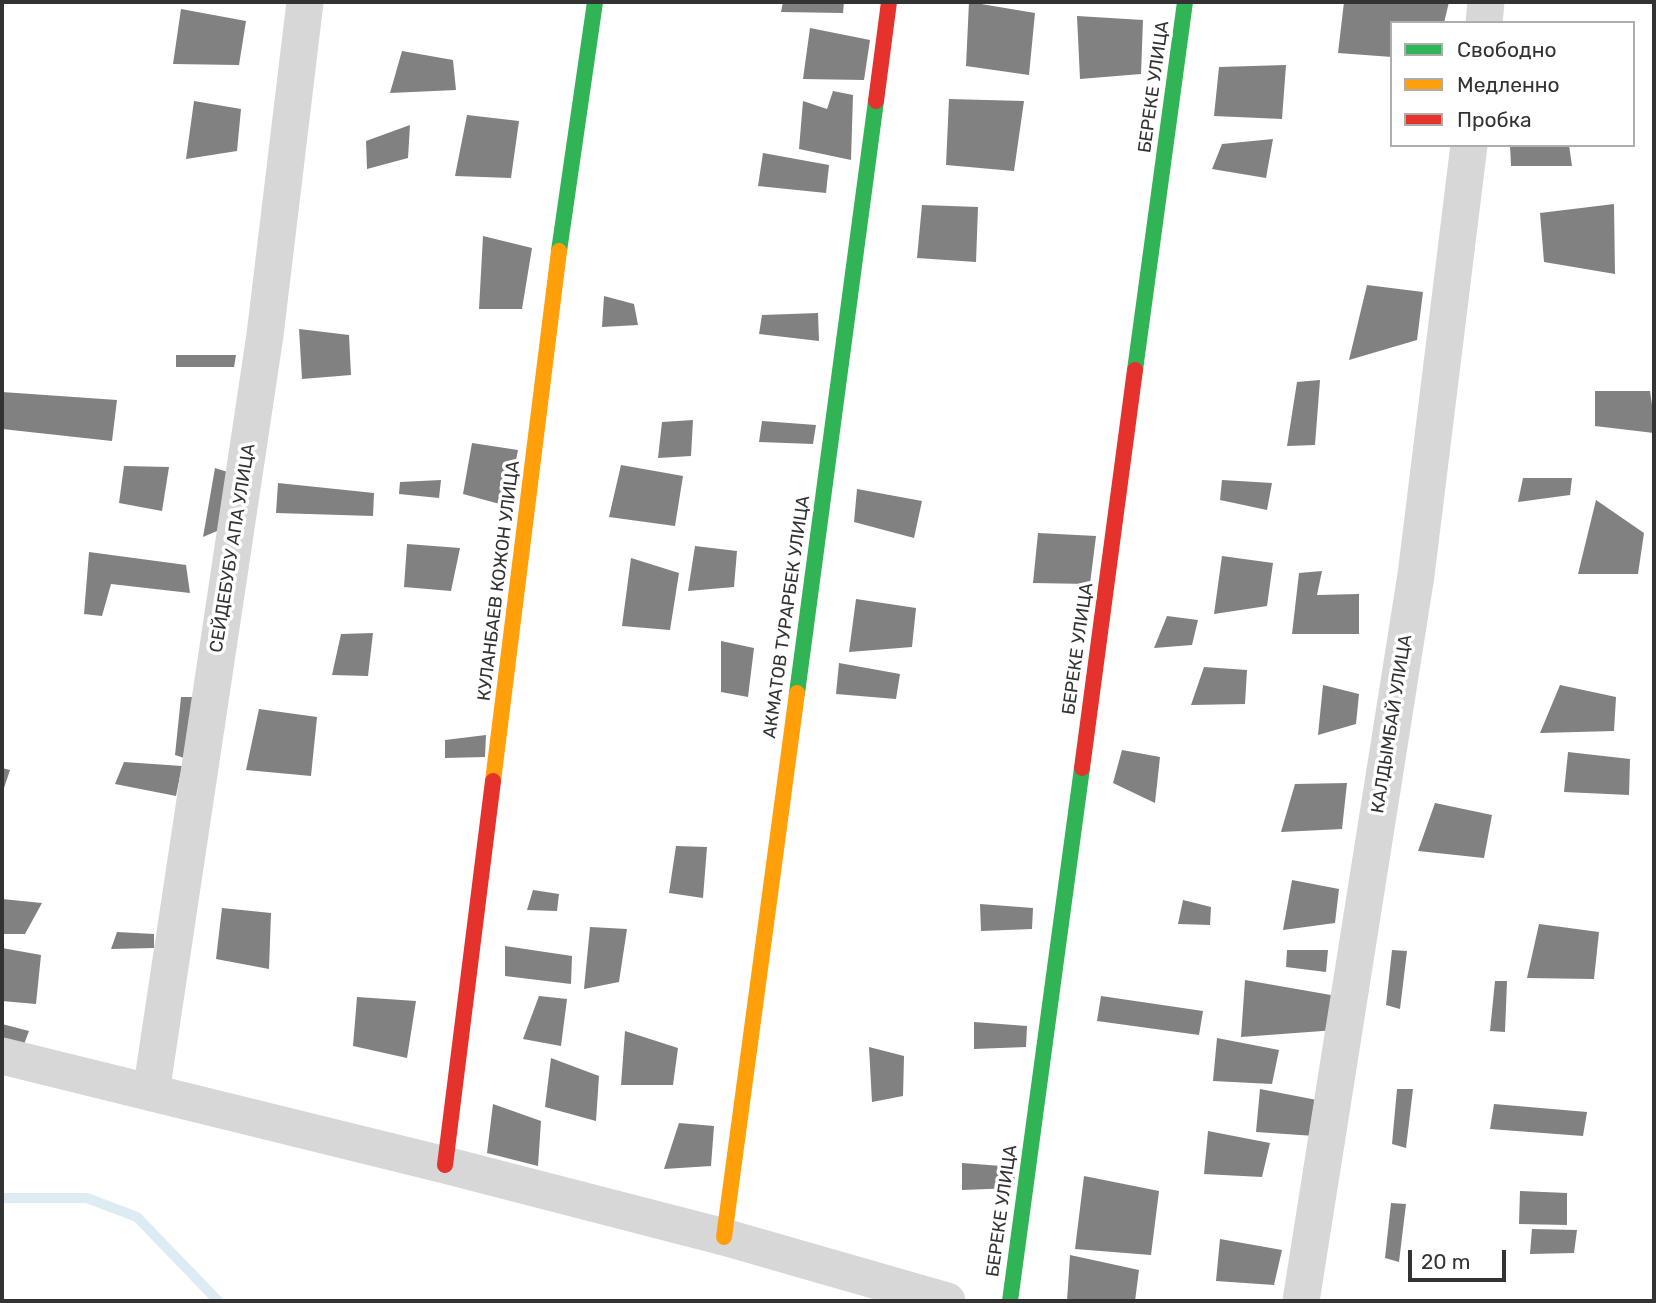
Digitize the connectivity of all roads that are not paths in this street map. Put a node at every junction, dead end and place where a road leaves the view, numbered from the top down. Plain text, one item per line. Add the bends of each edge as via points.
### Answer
1 (306, 2) edge
2 (595, 2) edge
3 (889, 2) edge
4 (1185, 2) edge
5 (1486, 2) edge
6 (1484, 21) edge
7 (1469, 147) edge
8 (2, 1056) edge
9 (151, 1093) junction
10 (444, 1165) junction
11 (724, 1237) junction
12 (947, 1301) edge
13 (1010, 1301) edge
14 (1301, 1301) edge

1 - 9 street, СЕЙДЕБУБУ АПА УЛИЦА via 265,335
2 - 10 street, КУЛАНБАЕВ КОЖОН УЛИЦА
3 - 11 street, АКМАТОВ ТУРАРБЕК УЛИЦА
4 - 13 street, БЕРЕКЕ УЛИЦА
5 - 6 street
7 - 14 street, КАЛДЫМБАЙ УЛИЦА via 1416,575
8 - 9 street
9 - 10 street
10 - 11 street
11 - 12 street

